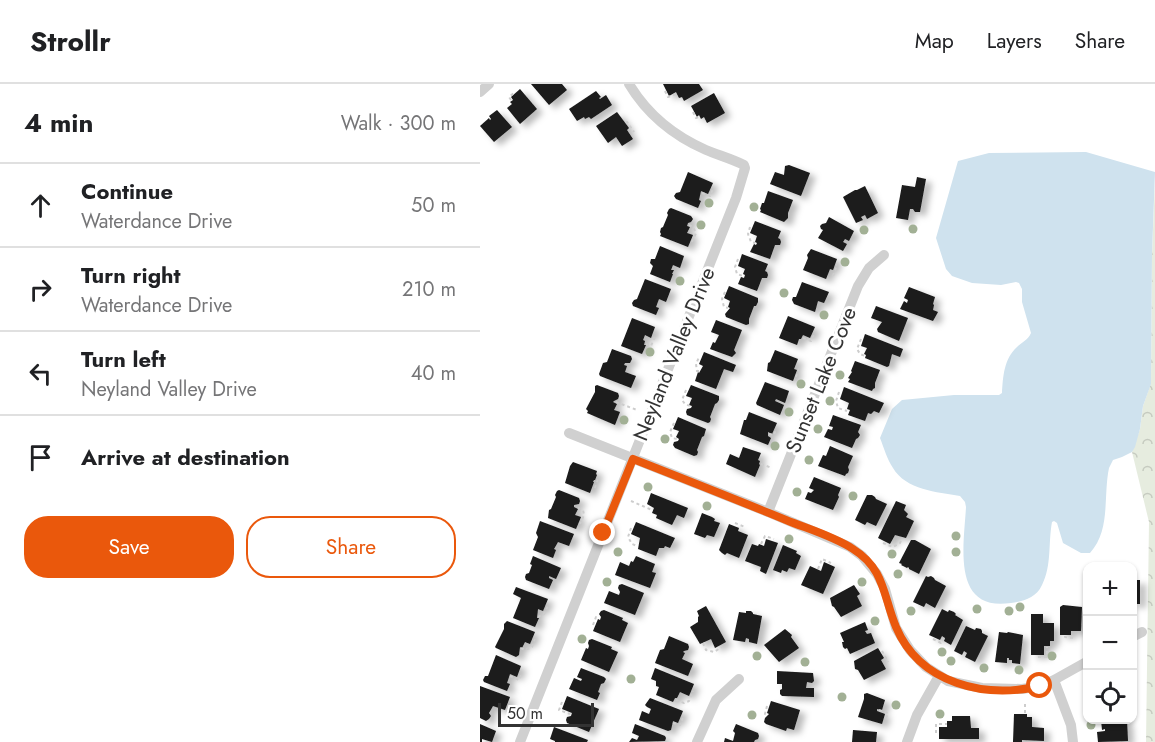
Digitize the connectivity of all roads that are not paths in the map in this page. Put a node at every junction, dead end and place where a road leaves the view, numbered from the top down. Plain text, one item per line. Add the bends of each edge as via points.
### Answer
1 (489, 84) edge
2 (629, 84) edge
3 (480, 92) edge
4 (884, 255) dead end
5 (569, 433) dead end
6 (633, 459) junction
7 (768, 512) junction
8 (1083, 664) edge
9 (939, 676) junction
10 (738, 679) dead end
11 (1054, 680) junction
12 (520, 742) edge
13 (697, 742) edge
14 (907, 742) edge
15 (1073, 742) edge

1 - 3 street
2 - 6 street, Neyland Valley Drive via 648,111 677,134 745,168
4 - 7 street, Sunset Lake Cove via 869,268 858,286
5 - 6 street
6 - 7 street
6 - 12 street, Neyland Valley Drive
7 - 9 street via 840,542 862,556 881,581 896,628 906,645
8 - 11 street
9 - 11 street via 974,687 1008,690 1032,688
9 - 14 street
10 - 13 street via 716,700
11 - 15 street

